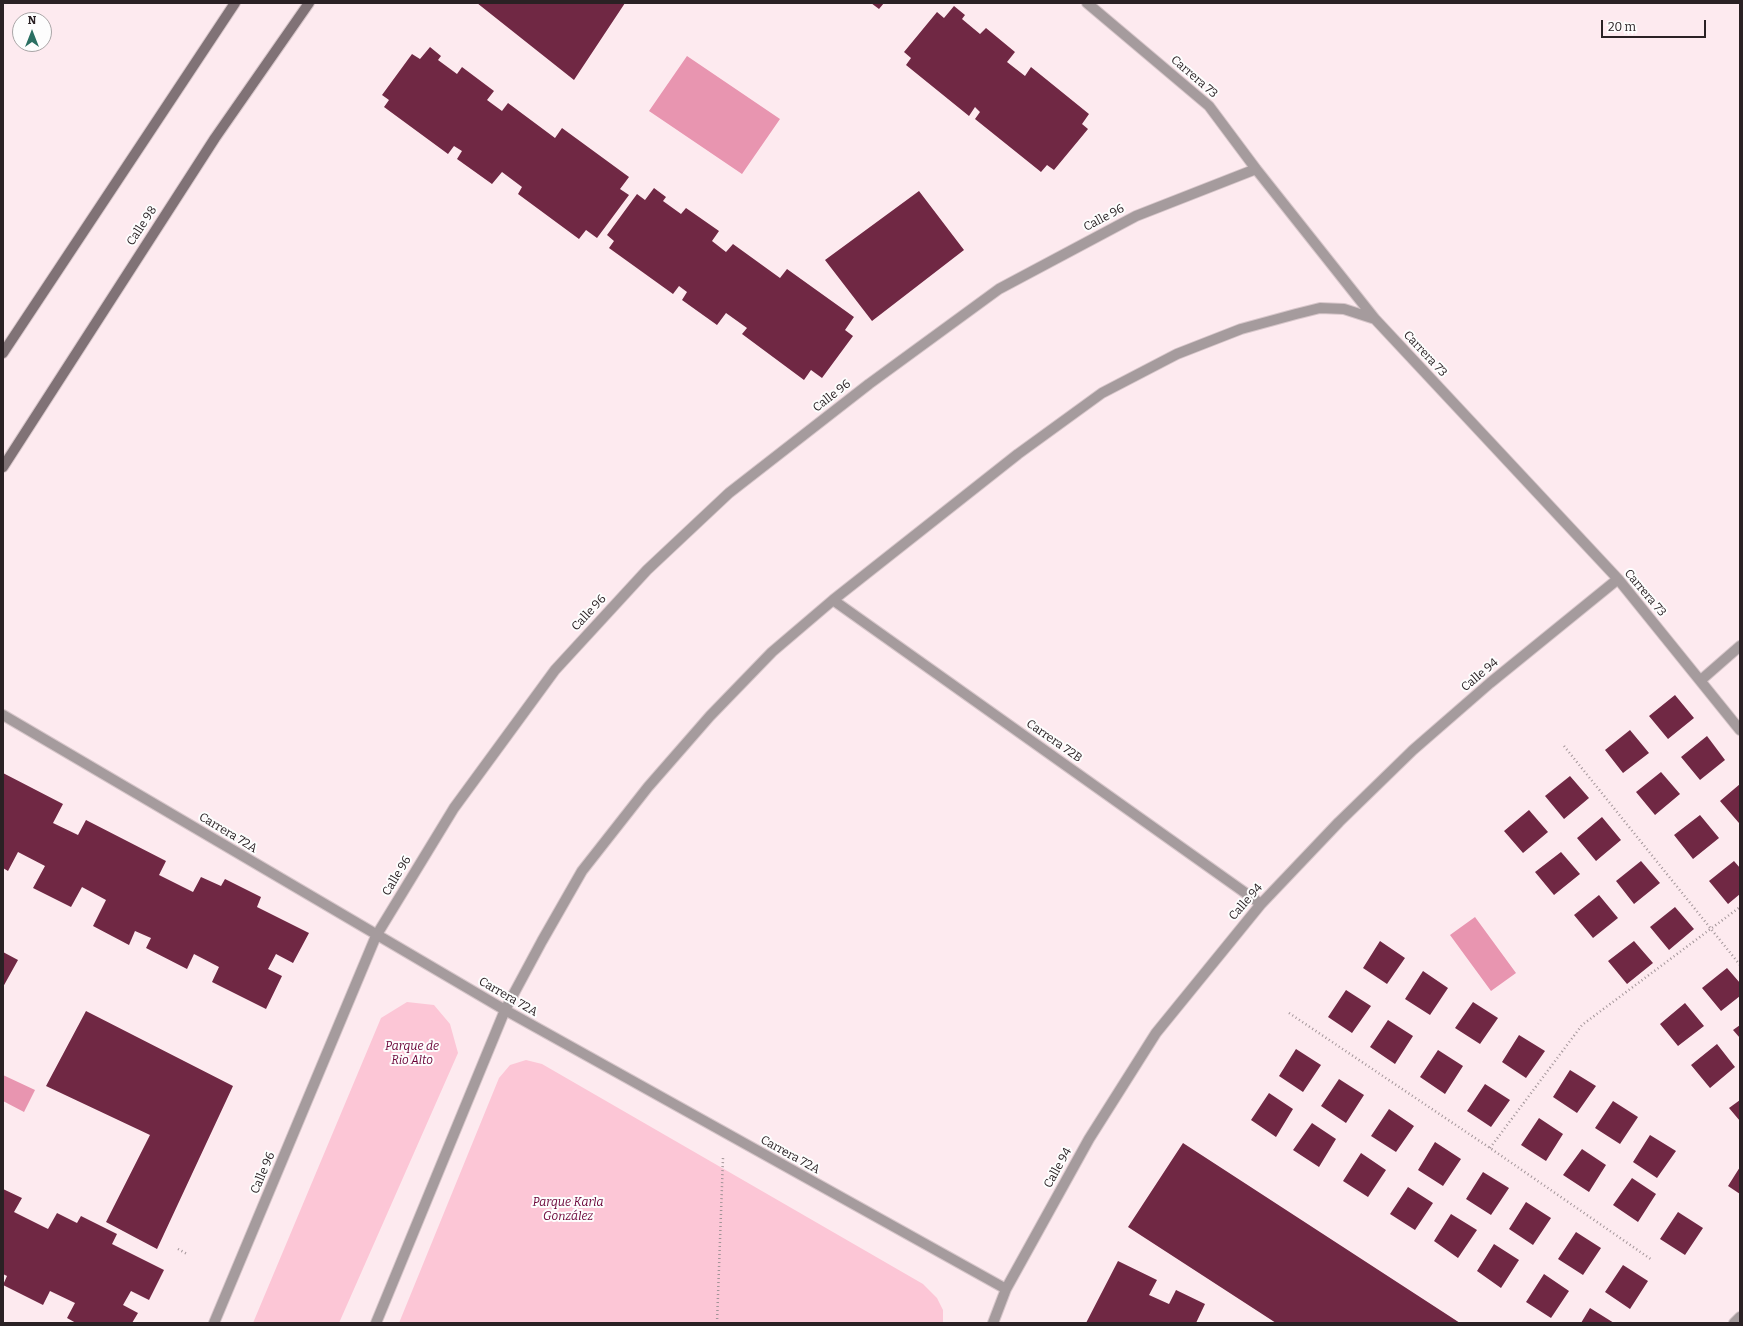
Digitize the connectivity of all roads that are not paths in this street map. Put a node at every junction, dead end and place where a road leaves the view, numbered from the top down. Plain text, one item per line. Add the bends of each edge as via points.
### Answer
1 (235, 3) edge
2 (309, 3) edge
3 (1087, 3) edge
4 (1256, 169) junction
5 (1375, 319) junction
6 (3, 353) edge
7 (3, 467) edge
8 (1618, 579) junction
9 (833, 600) junction
10 (1740, 646) edge
11 (1701, 680) junction
12 (3, 716) edge
13 (1740, 730) edge
14 (1261, 904) junction
15 (376, 936) junction
16 (505, 1010) junction
17 (1006, 1289) junction
18 (1740, 1317) edge
19 (214, 1323) edge
20 (376, 1323) edge
21 (993, 1323) edge
22 (1734, 1323) edge

1 - 6 street
2 - 7 street, Calle 98 via 215,138
3 - 4 street, Carrera 73 via 1209,106
4 - 5 street, Carrera 73
4 - 15 street, Calle 96 via 1136,216 999,289 869,384 729,493 647,570 555,670 454,808
5 - 8 street, Carrera 73
5 - 9 street via 1344,309 1320,308 1241,329 1177,354 1102,393 1018,454
8 - 11 street, Carrera 73
8 - 14 street, Calle 94 via 1496,678 1413,750 1339,822
9 - 14 street, Carrera 72B
9 - 16 street via 772,652 710,716 648,787 582,871
10 - 11 street
11 - 13 street, Carrera 73
12 - 15 street, Carrera 72A
14 - 17 street, Calle 94 via 1156,1034 1089,1139
15 - 16 street, Carrera 72A
15 - 19 street, Calle 96
16 - 17 street, Carrera 72A
16 - 20 street
17 - 21 street, Calle 94
18 - 22 street

